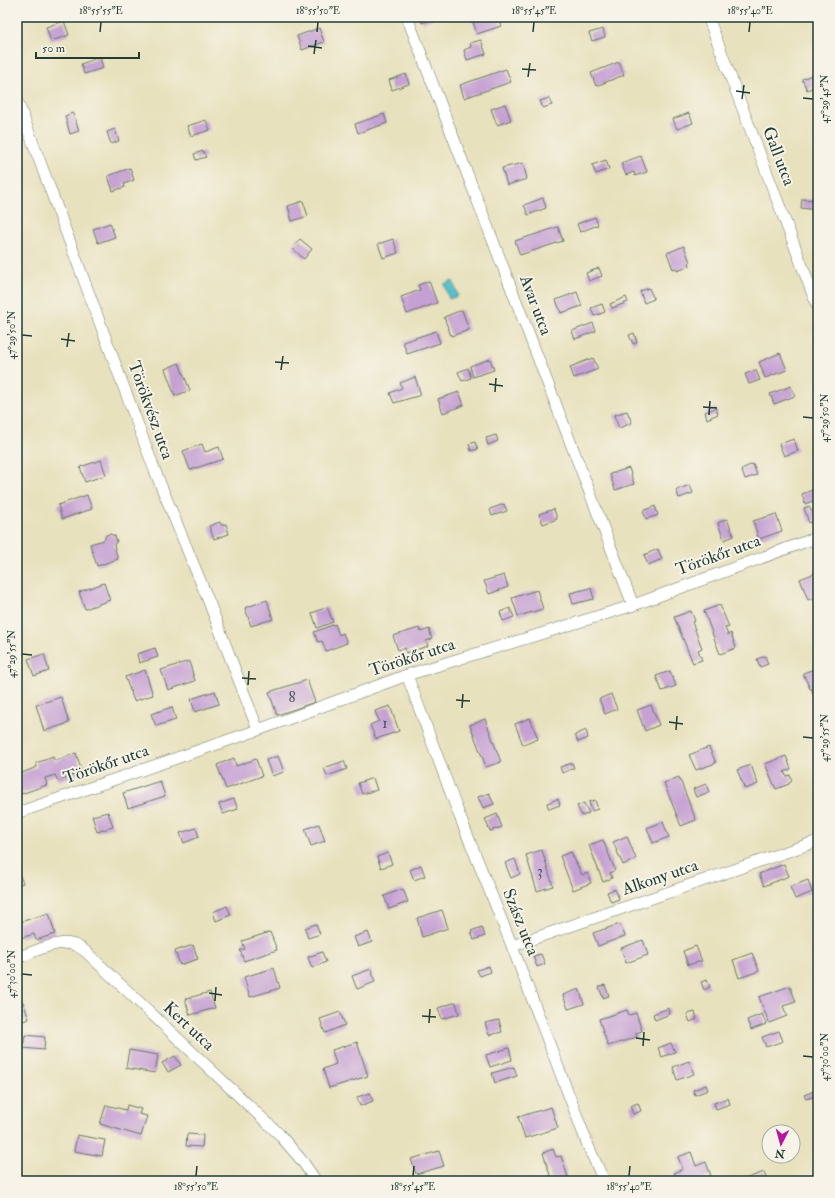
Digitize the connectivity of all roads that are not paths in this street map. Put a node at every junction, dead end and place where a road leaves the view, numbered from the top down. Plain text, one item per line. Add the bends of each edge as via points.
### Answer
1 (407, 17) edge
2 (708, 17) edge
3 (17, 100) edge
4 (818, 308) edge
5 (818, 537) edge
6 (633, 605) junction
7 (407, 675) junction
8 (258, 730) junction
9 (17, 813) edge
10 (818, 841) edge
11 (512, 946) junction
12 (17, 958) edge
13 (316, 1181) edge
14 (604, 1181) edge

1 - 6 street, Avar utca
2 - 4 street, Gall utca
3 - 8 street, Törökvész utca via 155,471
5 - 6 street, Törökőr utca
6 - 7 street, Törökőr utca
7 - 8 street, Törökőr utca
7 - 11 street, Szász utca
8 - 9 street, Törökőr utca
10 - 11 street, Alkony utca
11 - 14 street, Szász utca
12 - 13 street, Kert utca via 61,944 71,944 85,951 279,1134

